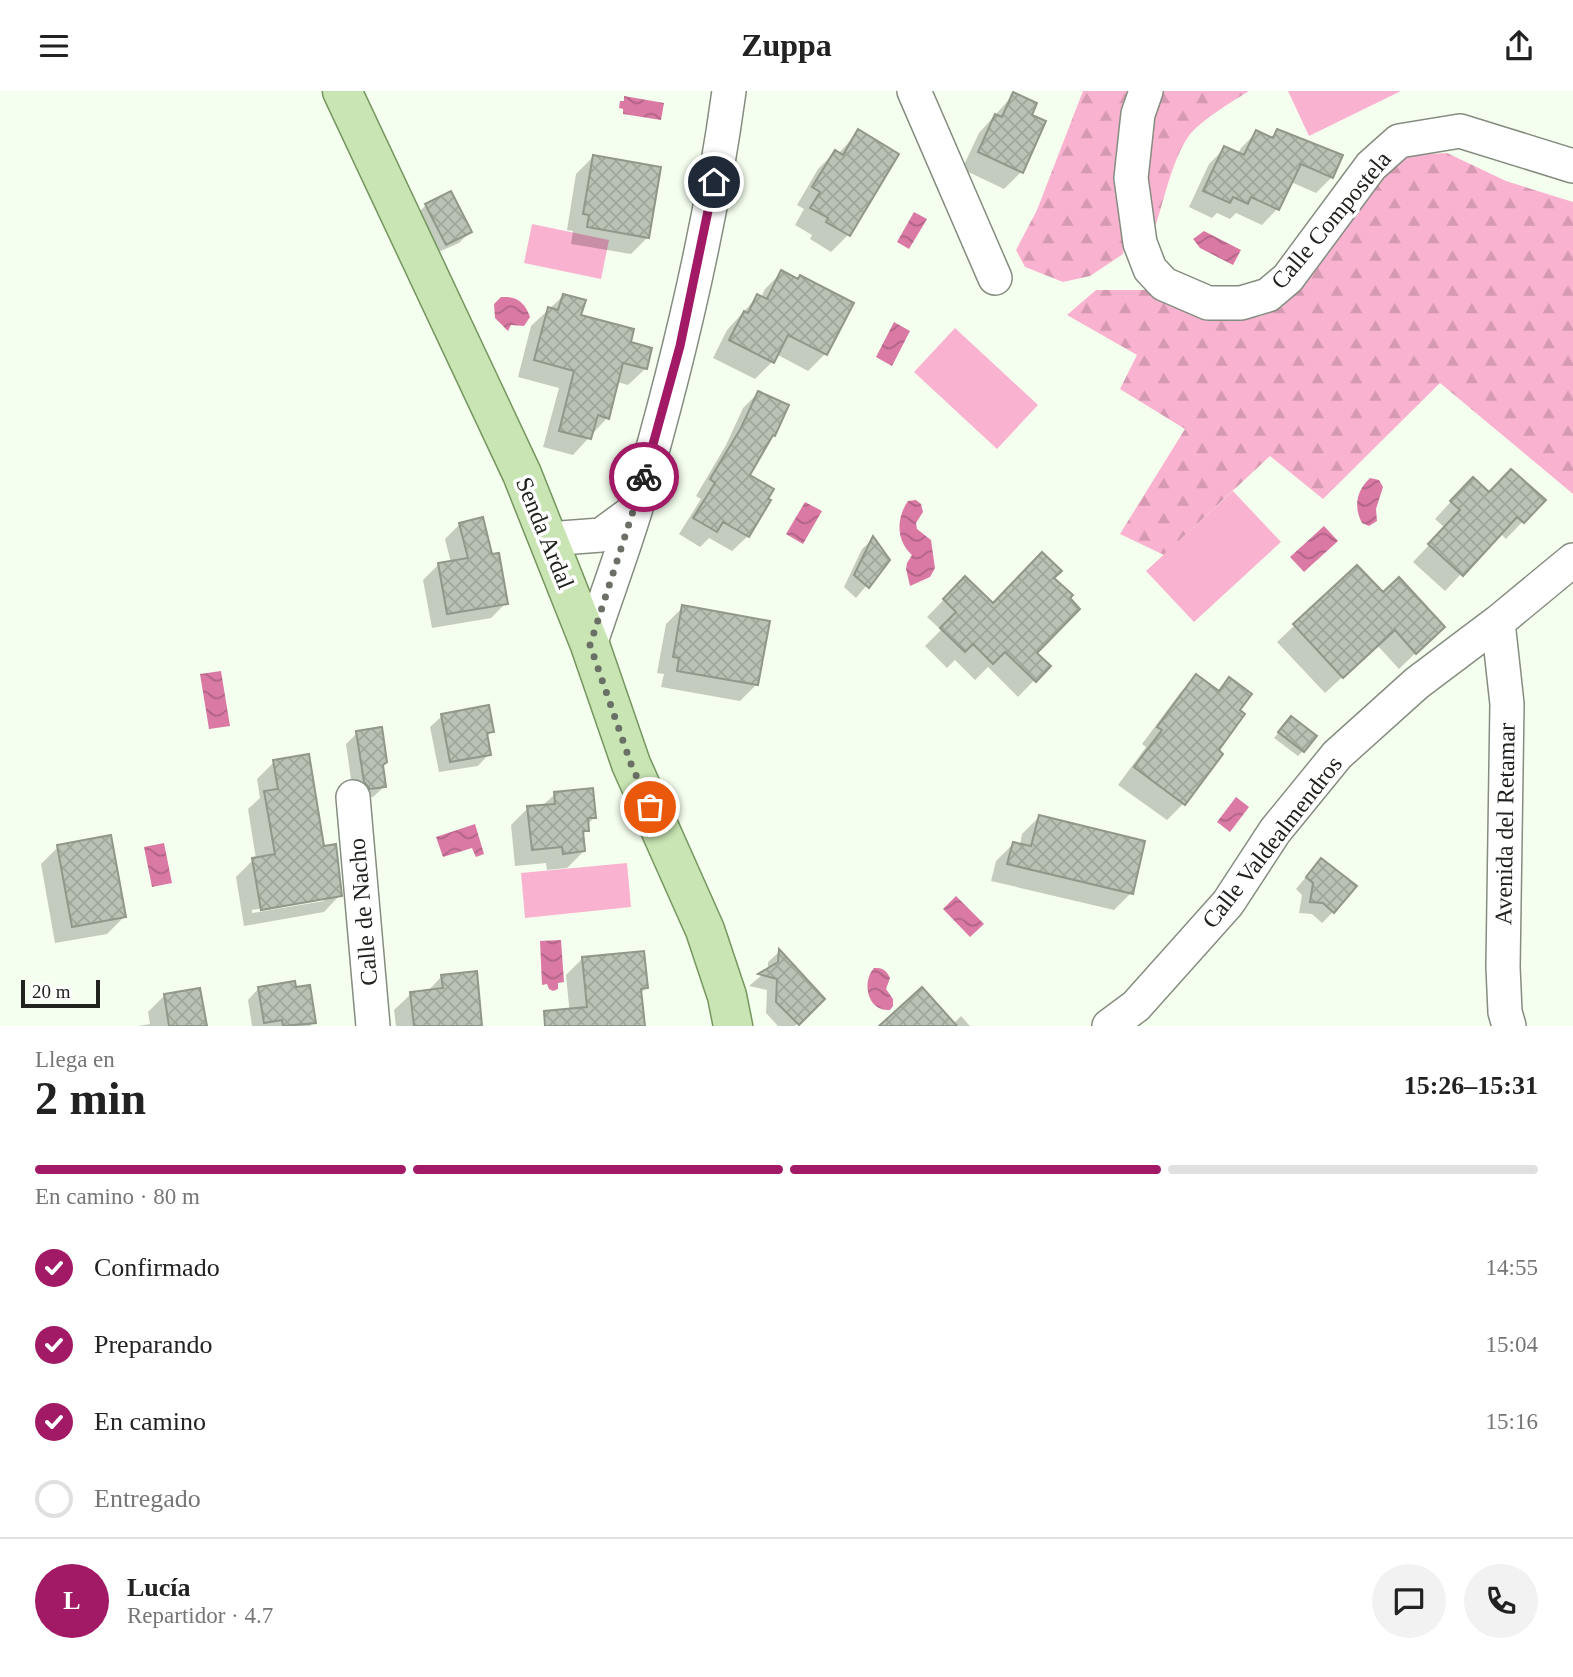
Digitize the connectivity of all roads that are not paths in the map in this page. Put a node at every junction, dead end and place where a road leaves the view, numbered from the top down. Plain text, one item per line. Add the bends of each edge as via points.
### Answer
1 (342, 91) edge
2 (729, 91) edge
3 (914, 91) edge
4 (1146, 91) edge
5 (1573, 166) edge
6 (995, 278) dead end
7 (635, 510) junction
8 (548, 539) junction
9 (1573, 561) edge
10 (1498, 622) junction
11 (590, 645) junction
12 (353, 797) dead end
13 (373, 1026) edge
14 (733, 1026) edge
15 (1109, 1026) edge
16 (1509, 1026) edge

1 - 8 main road, Senda Ardal via 522,474
2 - 7 street via 680,346
3 - 6 street
4 - 5 street, Calle Compostela via 1138,114 1131,178 1140,243 1150,269 1164,284 1208,303 1241,303 1268,295 1289,278 1371,166 1399,141 1460,131
7 - 8 street via 601,535
7 - 11 street
8 - 11 main road, Senda Ardal
9 - 10 street, Calle Valdealmendros
10 - 15 street, Calle Valdealmendros via 1418,683 1337,755 1275,831 1228,903 1136,1006
10 - 16 street, Avenida del Retamar via 1507,704 1503,967
11 - 14 main road, Senda Ardal via 631,764 705,930
12 - 13 street, Calle de Nacho

